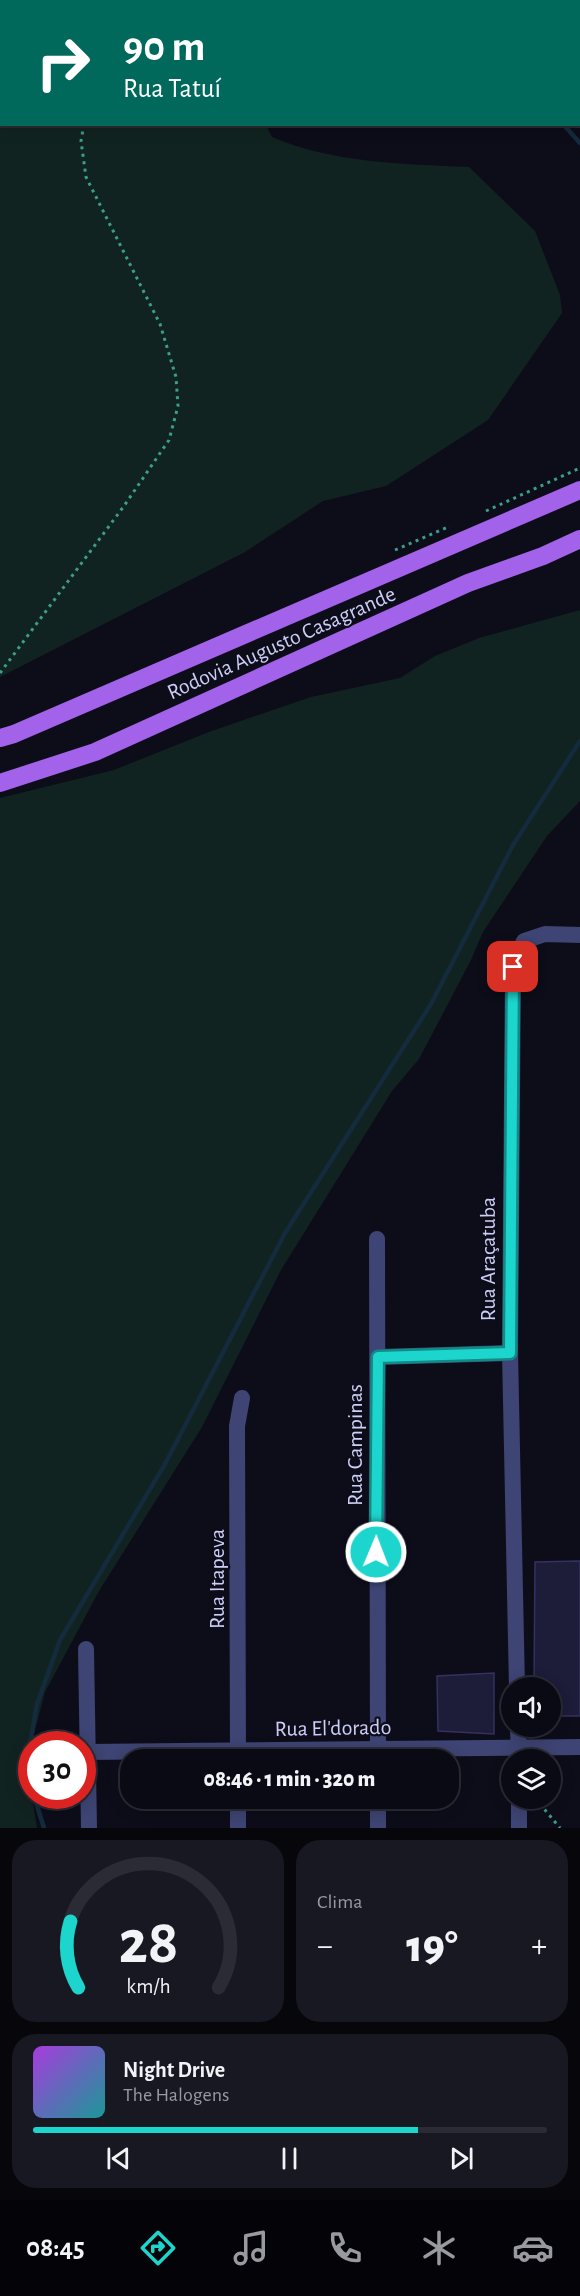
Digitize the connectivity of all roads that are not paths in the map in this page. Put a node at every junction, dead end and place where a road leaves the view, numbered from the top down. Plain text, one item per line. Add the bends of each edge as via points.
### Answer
1 (580, 490) edge
2 (580, 539) edge
3 (0, 738) edge
4 (0, 783) edge
5 (580, 935) edge
6 (377, 1239) dead end
7 (510, 1353) junction
8 (378, 1357) junction
9 (242, 1398) dead end
10 (86, 1649) dead end
11 (517, 1677) edge
12 (86, 1731) edge
13 (580, 1748) edge
14 (238, 1749) edge
15 (379, 1749) edge
16 (561, 1750) edge
17 (96, 1752) edge
18 (120, 1753) edge
19 (459, 1754) edge
20 (501, 1754) edge
21 (88, 1809) edge
22 (238, 1809) edge
23 (378, 1809) edge
24 (519, 1809) edge
25 (89, 1828) edge
26 (238, 1828) edge
27 (378, 1828) edge
28 (519, 1828) edge

1 - 3 main road
2 - 4 main road, Rodovia Augusto Casagrande via 468,583 95,752
5 - 7 street, Rua Araçatuba via 545,934 524,941 513,967
6 - 8 street, Rua Campinas
7 - 8 street
7 - 11 street, Rua Araçatuba
8 - 15 street, Rua Campinas
9 - 14 street, Rua Itapeva via 237,1426
10 - 12 street
13 - 16 street, Rua El'dorado
17 - 18 street, Rua El'dorado
19 - 20 street, Rua El'dorado
21 - 25 street
22 - 26 street
23 - 27 street
24 - 28 street

